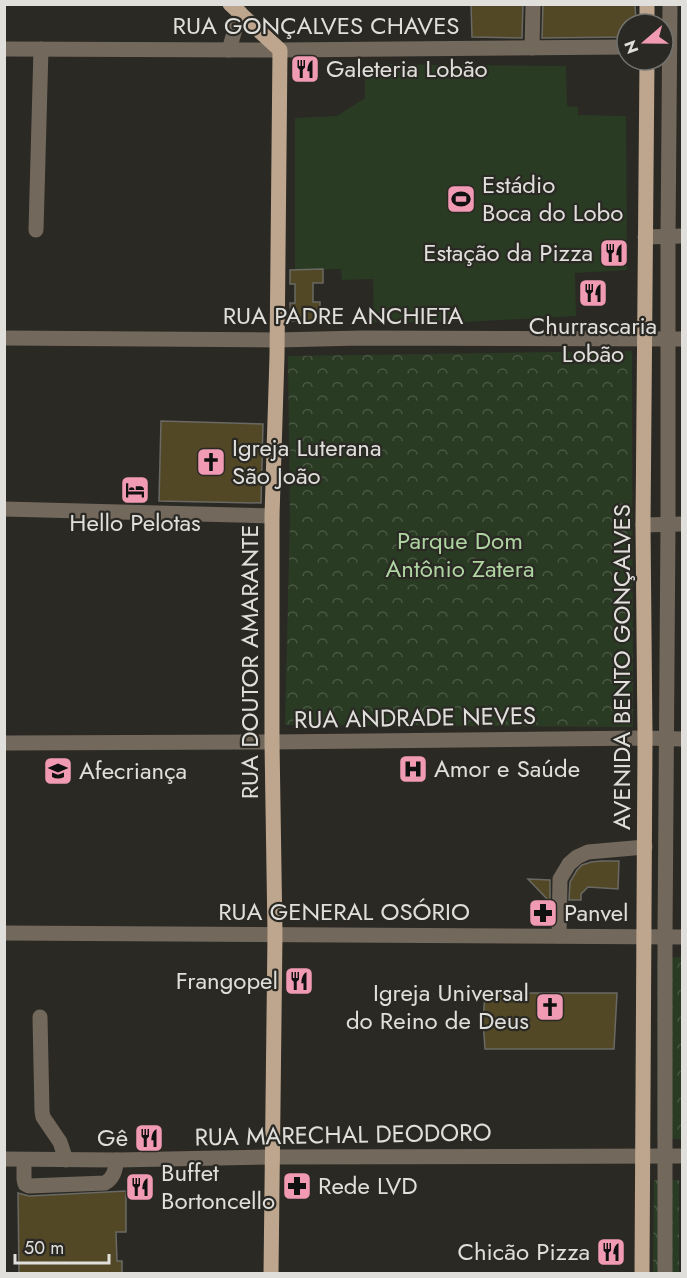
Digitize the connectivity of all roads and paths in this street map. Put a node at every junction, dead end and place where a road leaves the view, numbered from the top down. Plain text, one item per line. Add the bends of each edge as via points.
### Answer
1 (533, 4) edge
2 (235, 8) edge
3 (615, 47) edge
4 (532, 48) junction
5 (4, 49) edge
6 (40, 49) junction
7 (229, 50) junction
8 (280, 50) junction
9 (647, 72) edge
10 (672, 72) edge
11 (36, 230) dead end
12 (675, 236) edge
13 (645, 237) junction
14 (4, 338) edge
15 (645, 339) junction
16 (675, 339) edge
17 (277, 340) junction
18 (4, 509) edge
19 (272, 516) junction
20 (675, 524) edge
21 (643, 525) junction
22 (645, 738) junction
23 (667, 738) junction
24 (682, 739) edge
25 (272, 742) junction
26 (4, 743) edge
27 (645, 847) junction
28 (4, 933) edge
29 (274, 934) junction
30 (559, 936) junction
31 (644, 937) junction
32 (665, 937) junction
33 (682, 937) edge
34 (40, 1017) dead end
35 (643, 1155) junction
36 (665, 1156) junction
37 (682, 1156) edge
38 (273, 1157) junction
39 (4, 1160) edge
40 (24, 1160) junction
41 (66, 1160) junction
42 (117, 1160) junction
43 (271, 1274) edge
44 (642, 1274) edge
45 (665, 1274) edge

1 - 4 street
2 - 7 street
2 - 8 main road
3 - 4 street, RUA GONÇALVES CHAVES
4 - 8 street, RUA GONÇALVES CHAVES
5 - 6 street, RUA GONÇALVES CHAVES
6 - 7 street, RUA GONÇALVES CHAVES
6 - 11 street
7 - 8 street, RUA GONÇALVES CHAVES
8 - 17 main road, RUA DOUTOR AMARANTE
9 - 13 main road, AVENIDA BENTO GONÇALVES
10 - 12 street
12 - 13 street
12 - 16 street
13 - 15 main road, AVENIDA BENTO GONÇALVES
14 - 17 street, RUA PADRE ANCHIETA
15 - 16 street, RUA PADRE ANCHIETA
15 - 17 street, RUA PADRE ANCHIETA
15 - 21 main road, AVENIDA BENTO GONÇALVES
16 - 20 street
17 - 19 main road, RUA DOUTOR AMARANTE
18 - 19 street
19 - 25 main road, RUA DOUTOR AMARANTE
20 - 21 street
20 - 23 street
21 - 22 main road, AVENIDA BENTO GONÇALVES
22 - 23 street, RUA ANDRADE NEVES
22 - 25 street, RUA ANDRADE NEVES
22 - 27 main road, AVENIDA BENTO GONÇALVES
23 - 24 street, RUA ANDRADE NEVES
23 - 32 street
25 - 26 street, RUA ANDRADE NEVES
25 - 29 main road, RUA DOUTOR AMARANTE
27 - 30 street via 588,852 569,864 560,879
27 - 31 main road, AVENIDA BENTO GONÇALVES
28 - 29 street, RUA GENERAL OSÓRIO
29 - 30 street, RUA GENERAL OSÓRIO
29 - 38 main road, RUA DOUTOR AMARANTE
30 - 31 street, RUA GENERAL OSÓRIO
31 - 32 street, RUA GENERAL OSÓRIO
31 - 35 main road, AVENIDA BENTO GONÇALVES
32 - 33 street, RUA GENERAL OSÓRIO
32 - 36 street
34 - 41 street via 42,1111
35 - 36 street, RUA MARECHAL DEODORO
35 - 38 street, RUA MARECHAL DEODORO
35 - 44 main road, AVENIDA BENTO GONÇALVES
36 - 37 street, RUA MARECHAL DEODORO
36 - 45 street
38 - 42 street, RUA MARECHAL DEODORO
38 - 43 main road, RUA DOUTOR AMARANTE
39 - 40 street, RUA MARECHAL DEODORO
40 - 41 street, RUA MARECHAL DEODORO
40 - 42 street via 24,1179 29,1186 105,1183 114,1175
41 - 42 street, RUA MARECHAL DEODORO

